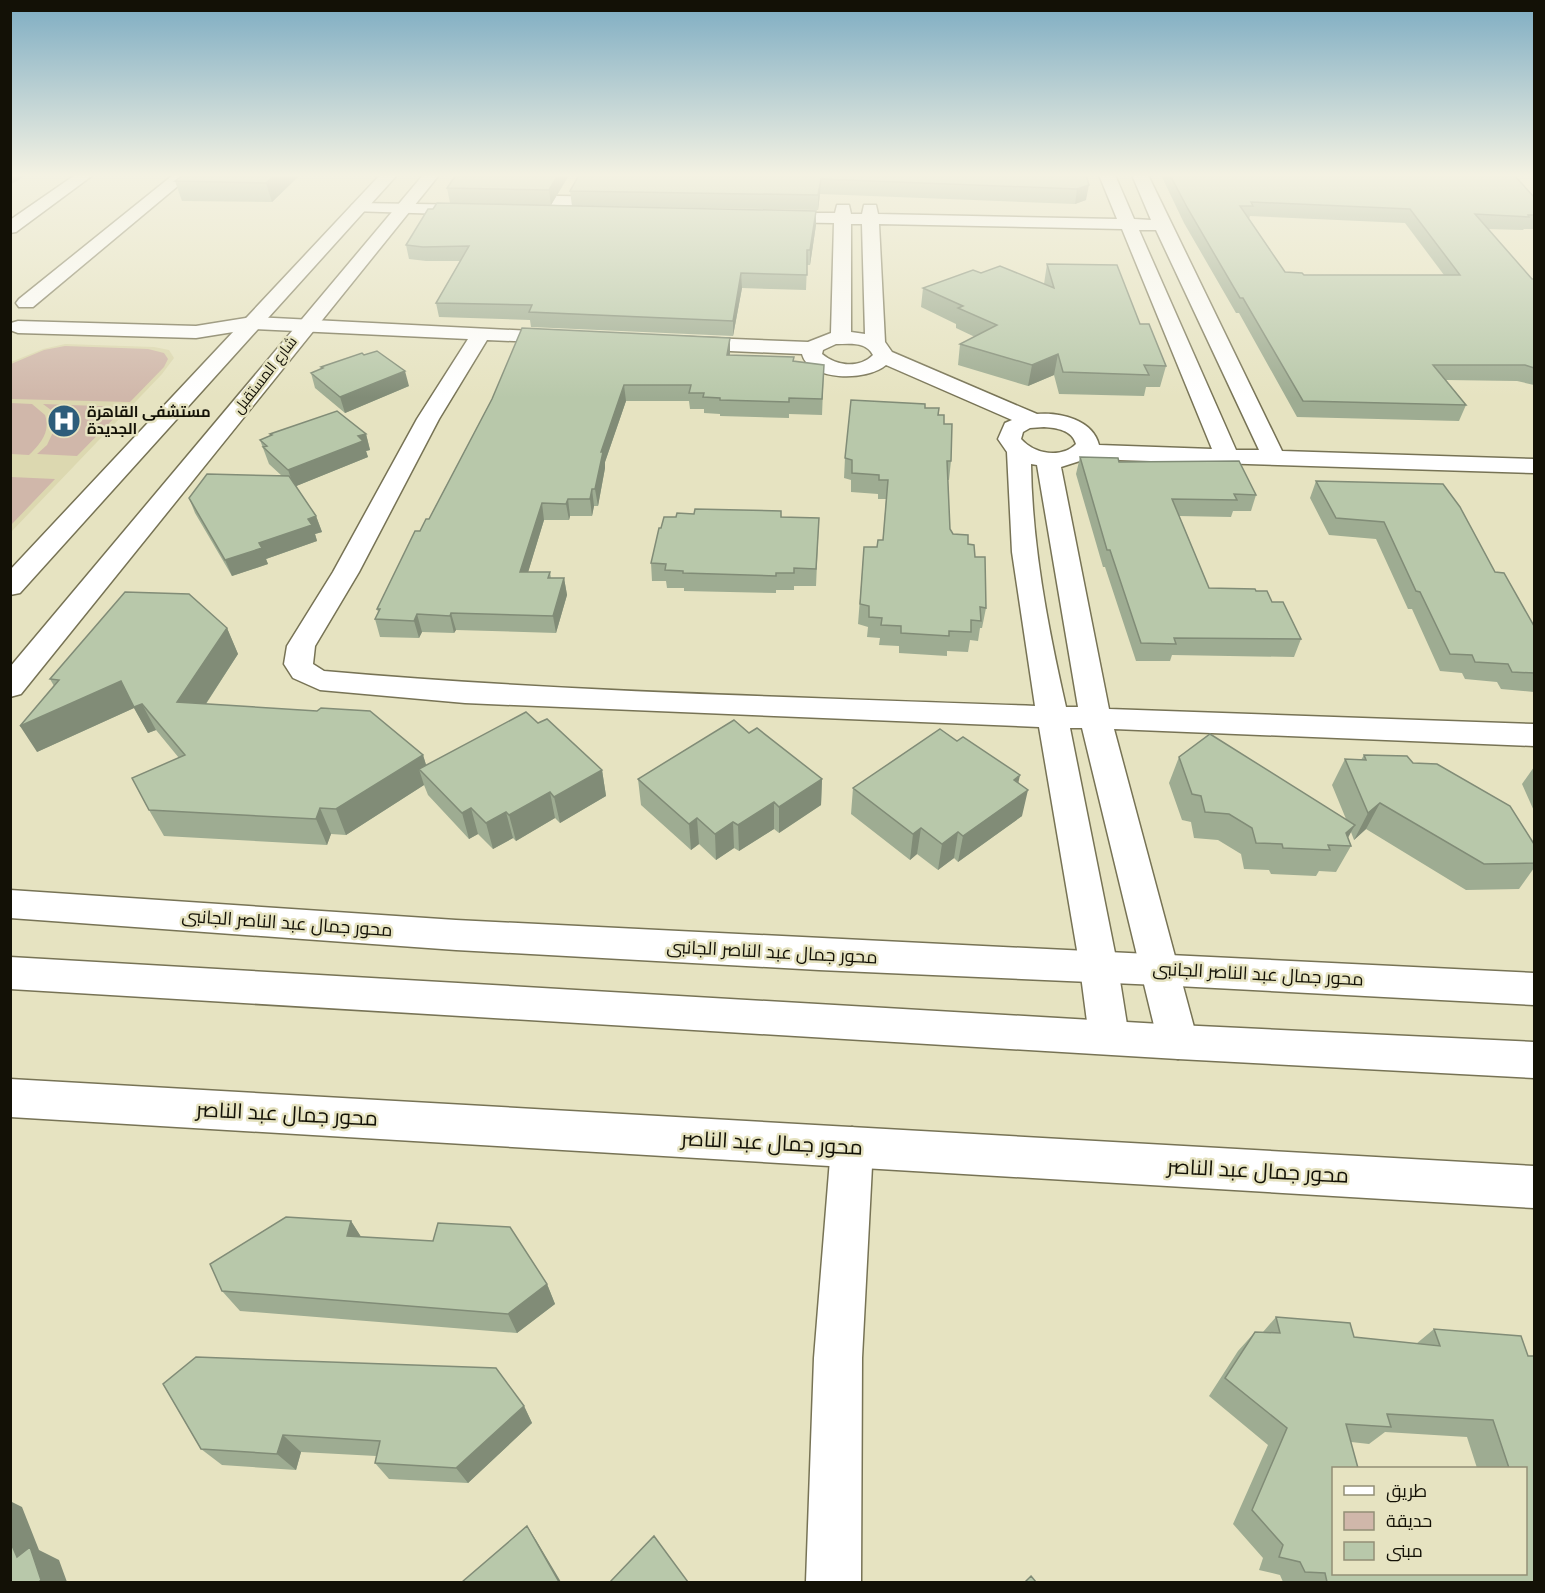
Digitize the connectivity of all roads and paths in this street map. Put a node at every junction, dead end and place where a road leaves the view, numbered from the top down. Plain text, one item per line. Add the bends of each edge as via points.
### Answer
1 (90, 249) edge
2 (331, 249) edge
3 (368, 249) edge
4 (843, 249) edge
5 (872, 249) edge
6 (1138, 249) edge
7 (1174, 249) edge
8 (18, 299) edge
9 (304, 325) junction
10 (14, 330) edge
11 (196, 332) junction
12 (842, 338) junction
13 (266, 339) junction
14 (475, 342) junction
15 (234, 343) junction
16 (579, 346) edge
17 (667, 349) edge
18 (879, 350) junction
19 (816, 356) junction
20 (861, 369) junction
21 (1034, 421) junction
22 (1086, 445) junction
23 (1534, 447) edge
24 (1025, 448) junction
25 (1224, 448) junction
26 (1270, 450) junction
27 (1534, 466) edge
28 (10, 587) edge
29 (10, 687) edge
30 (1053, 717) junction
31 (1095, 717) junction
32 (1534, 735) edge
33 (10, 904) edge
34 (1099, 968) junction
35 (1158, 969) junction
36 (10, 973) edge
37 (1534, 989) edge
38 (1109, 1037) junction
39 (1178, 1042) junction
40 (1534, 1059) edge
41 (10, 1098) edge
42 (852, 1147) junction
43 (1534, 1187) edge
44 (833, 1582) edge

1 - 8 street
2 - 13 street, شارع المستقبل
3 - 9 street, شارع المستقبل
4 - 12 street
5 - 18 street
6 - 25 street
7 - 26 street
8 - 10 street via 28,315
9 - 13 street, شارع المستقبل
9 - 13 street
9 - 14 street
10 - 11 street
11 - 13 street
11 - 15 street
12 - 18 street via 856,338
12 - 19 street via 826,340
13 - 14 street
13 - 15 street, شارع المستقبل
13 - 29 street, شارع المستقبل via 230,421
14 - 16 street
14 - 30 street via 302,646 297,657 299,667 308,675 320,680 465,693
15 - 28 street, شارع المستقبل
17 - 19 street
18 - 20 street via 877,364
18 - 21 street
19 - 20 street via 839,369
20 - 24 street
21 - 22 street via 1075,428
21 - 24 street via 1018,425
22 - 24 street via 1069,459
22 - 25 street
23 - 26 street
24 - 30 street via 1018,493 1022,542
24 - 31 street
25 - 26 street
26 - 27 street
30 - 31 street
30 - 34 street
31 - 32 street
31 - 35 street
33 - 34 street, محور جمال عبد الناصر الجانبى via 456,935
34 - 35 street, محور جمال عبد الناصر الجانبى
34 - 38 street
35 - 37 street, محور جمال عبد الناصر الجانبى
35 - 39 street
36 - 38 street
38 - 39 street
39 - 40 street
41 - 42 street, محور جمال عبد الناصر
42 - 43 street, محور جمال عبد الناصر
42 - 44 street via 838,1358

